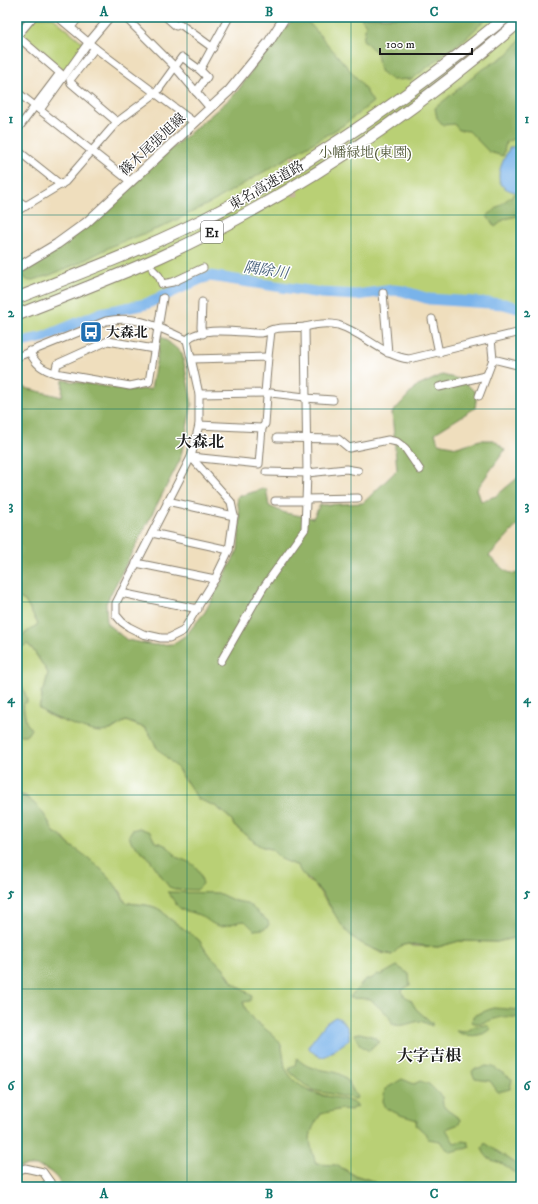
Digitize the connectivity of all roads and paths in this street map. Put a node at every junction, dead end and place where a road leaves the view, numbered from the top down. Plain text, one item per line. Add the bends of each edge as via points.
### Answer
1 (33, 17) edge
2 (58, 17) edge
3 (79, 17) edge
4 (110, 17) edge
5 (126, 17) edge
6 (166, 17) edge
7 (229, 17) edge
8 (285, 17) edge
9 (506, 17) edge
10 (521, 20) edge
11 (71, 27) junction
12 (17, 36) edge
13 (88, 43) junction
14 (95, 48) junction
15 (213, 48) junction
16 (175, 67) junction
17 (200, 70) junction
18 (17, 92) edge
19 (196, 92) junction
20 (156, 93) junction
21 (210, 108) junction
22 (38, 109) junction
23 (117, 122) junction
24 (195, 123) junction
25 (17, 130) edge
26 (17, 150) edge
27 (92, 152) junction
28 (131, 182) junction
29 (61, 185) junction
30 (17, 200) edge
31 (26, 206) junction
32 (17, 211) edge
33 (17, 268) edge
34 (203, 268) dead end
35 (153, 270) dead end
36 (383, 293) dead end
37 (17, 298) edge
38 (163, 298) dead end
39 (202, 302) dead end
40 (17, 315) edge
41 (432, 319) dead end
42 (305, 327) junction
43 (159, 328) junction
44 (270, 331) junction
45 (521, 332) edge
46 (203, 334) junction
47 (491, 339) junction
48 (187, 340) junction
49 (154, 349) junction
50 (17, 351) edge
51 (29, 351) junction
52 (388, 353) junction
53 (439, 353) junction
54 (17, 356) edge
55 (268, 357) junction
56 (192, 359) junction
57 (493, 359) junction
58 (521, 366) edge
59 (55, 373) junction
60 (485, 376) junction
61 (439, 387) dead end
62 (268, 393) junction
63 (198, 394) junction
64 (479, 396) dead end
65 (306, 398) junction
66 (333, 400) dead end
67 (199, 425) junction
68 (262, 428) junction
69 (277, 438) dead end
70 (306, 439) junction
71 (191, 457) junction
72 (420, 470) dead end
73 (358, 471) dead end
74 (266, 472) dead end
75 (307, 473) junction
76 (358, 498) dead end
77 (306, 500) junction
78 (275, 501) dead end
79 (167, 502) junction
80 (234, 516) junction
81 (152, 533) junction
82 (229, 550) junction
83 (136, 564) junction
84 (215, 579) junction
85 (121, 593) junction
86 (198, 609) junction
87 (221, 661) dead end
88 (17, 1171) edge
89 (50, 1184) edge
90 (42, 1187) edge

1 - 12 street
2 - 11 street
3 - 11 street
4 - 13 street
5 - 16 street
6 - 15 street via 176,26 180,24
7 - 15 street
8 - 21 main road, 篠木尾張旭線 via 250,68
9 - 37 highway, 東名高速道路 / E1 via 384,112 308,161 197,222
10 - 40 highway, 東名高速道路 / E1 via 422,101 328,166 218,228 120,274
11 - 13 street
12 - 22 street via 60,73
13 - 14 street
13 - 22 street
14 - 20 street
14 - 23 street via 70,83
15 - 17 street
16 - 17 street via 182,57
16 - 19 street
16 - 20 street
17 - 19 street via 207,78
18 - 22 street
19 - 21 street
20 - 23 street
20 - 24 street
21 - 24 main road, 篠木尾張旭線
22 - 25 street
22 - 27 street
23 - 27 street
24 - 28 main road, 篠木尾張旭線
26 - 29 street
27 - 28 street
27 - 29 street
28 - 33 main road, 篠木尾張旭線 via 86,223
29 - 31 street
30 - 31 street
31 - 32 street
34 - 35 street via 173,282 162,284
36 - 52 street
38 - 43 street
39 - 46 street
41 - 53 street
42 - 44 street
42 - 52 street via 337,325 358,333
42 - 65 street
43 - 48 street
43 - 49 street
43 - 51 street via 144,321 119,318
44 - 46 street via 215,331
44 - 55 street
45 - 47 street
46 - 48 street via 190,336
47 - 53 street
47 - 57 street
48 - 56 street
49 - 59 street via 108,341 56,364
49 - 59 street via 149,382 130,386
50 - 51 street
51 - 54 street
51 - 59 street via 36,364
52 - 53 street via 398,358 409,359
55 - 56 street
55 - 62 street
56 - 63 street
57 - 58 street
57 - 60 street
60 - 61 street
60 - 64 street
62 - 63 street
62 - 65 street
62 - 68 street via 265,424
63 - 67 street
65 - 66 street
65 - 70 street
67 - 68 street
67 - 71 street
68 - 71 street via 259,464
69 - 70 street
70 - 72 street via 338,439 349,448 392,440 405,448
70 - 75 street
71 - 79 street
71 - 80 street via 231,502
73 - 75 street via 346,469
74 - 75 street
75 - 77 street
76 - 77 street
77 - 78 street
77 - 87 street via 305,528 266,583
79 - 80 street
79 - 81 street
80 - 82 street
81 - 82 street
81 - 83 street
82 - 84 street
83 - 84 street
83 - 85 street
84 - 86 street
85 - 86 street
85 - 86 street via 116,603 116,615 122,622 143,634 162,638 169,638 183,631
88 - 89 street via 25,1168 43,1172
89 - 90 street

